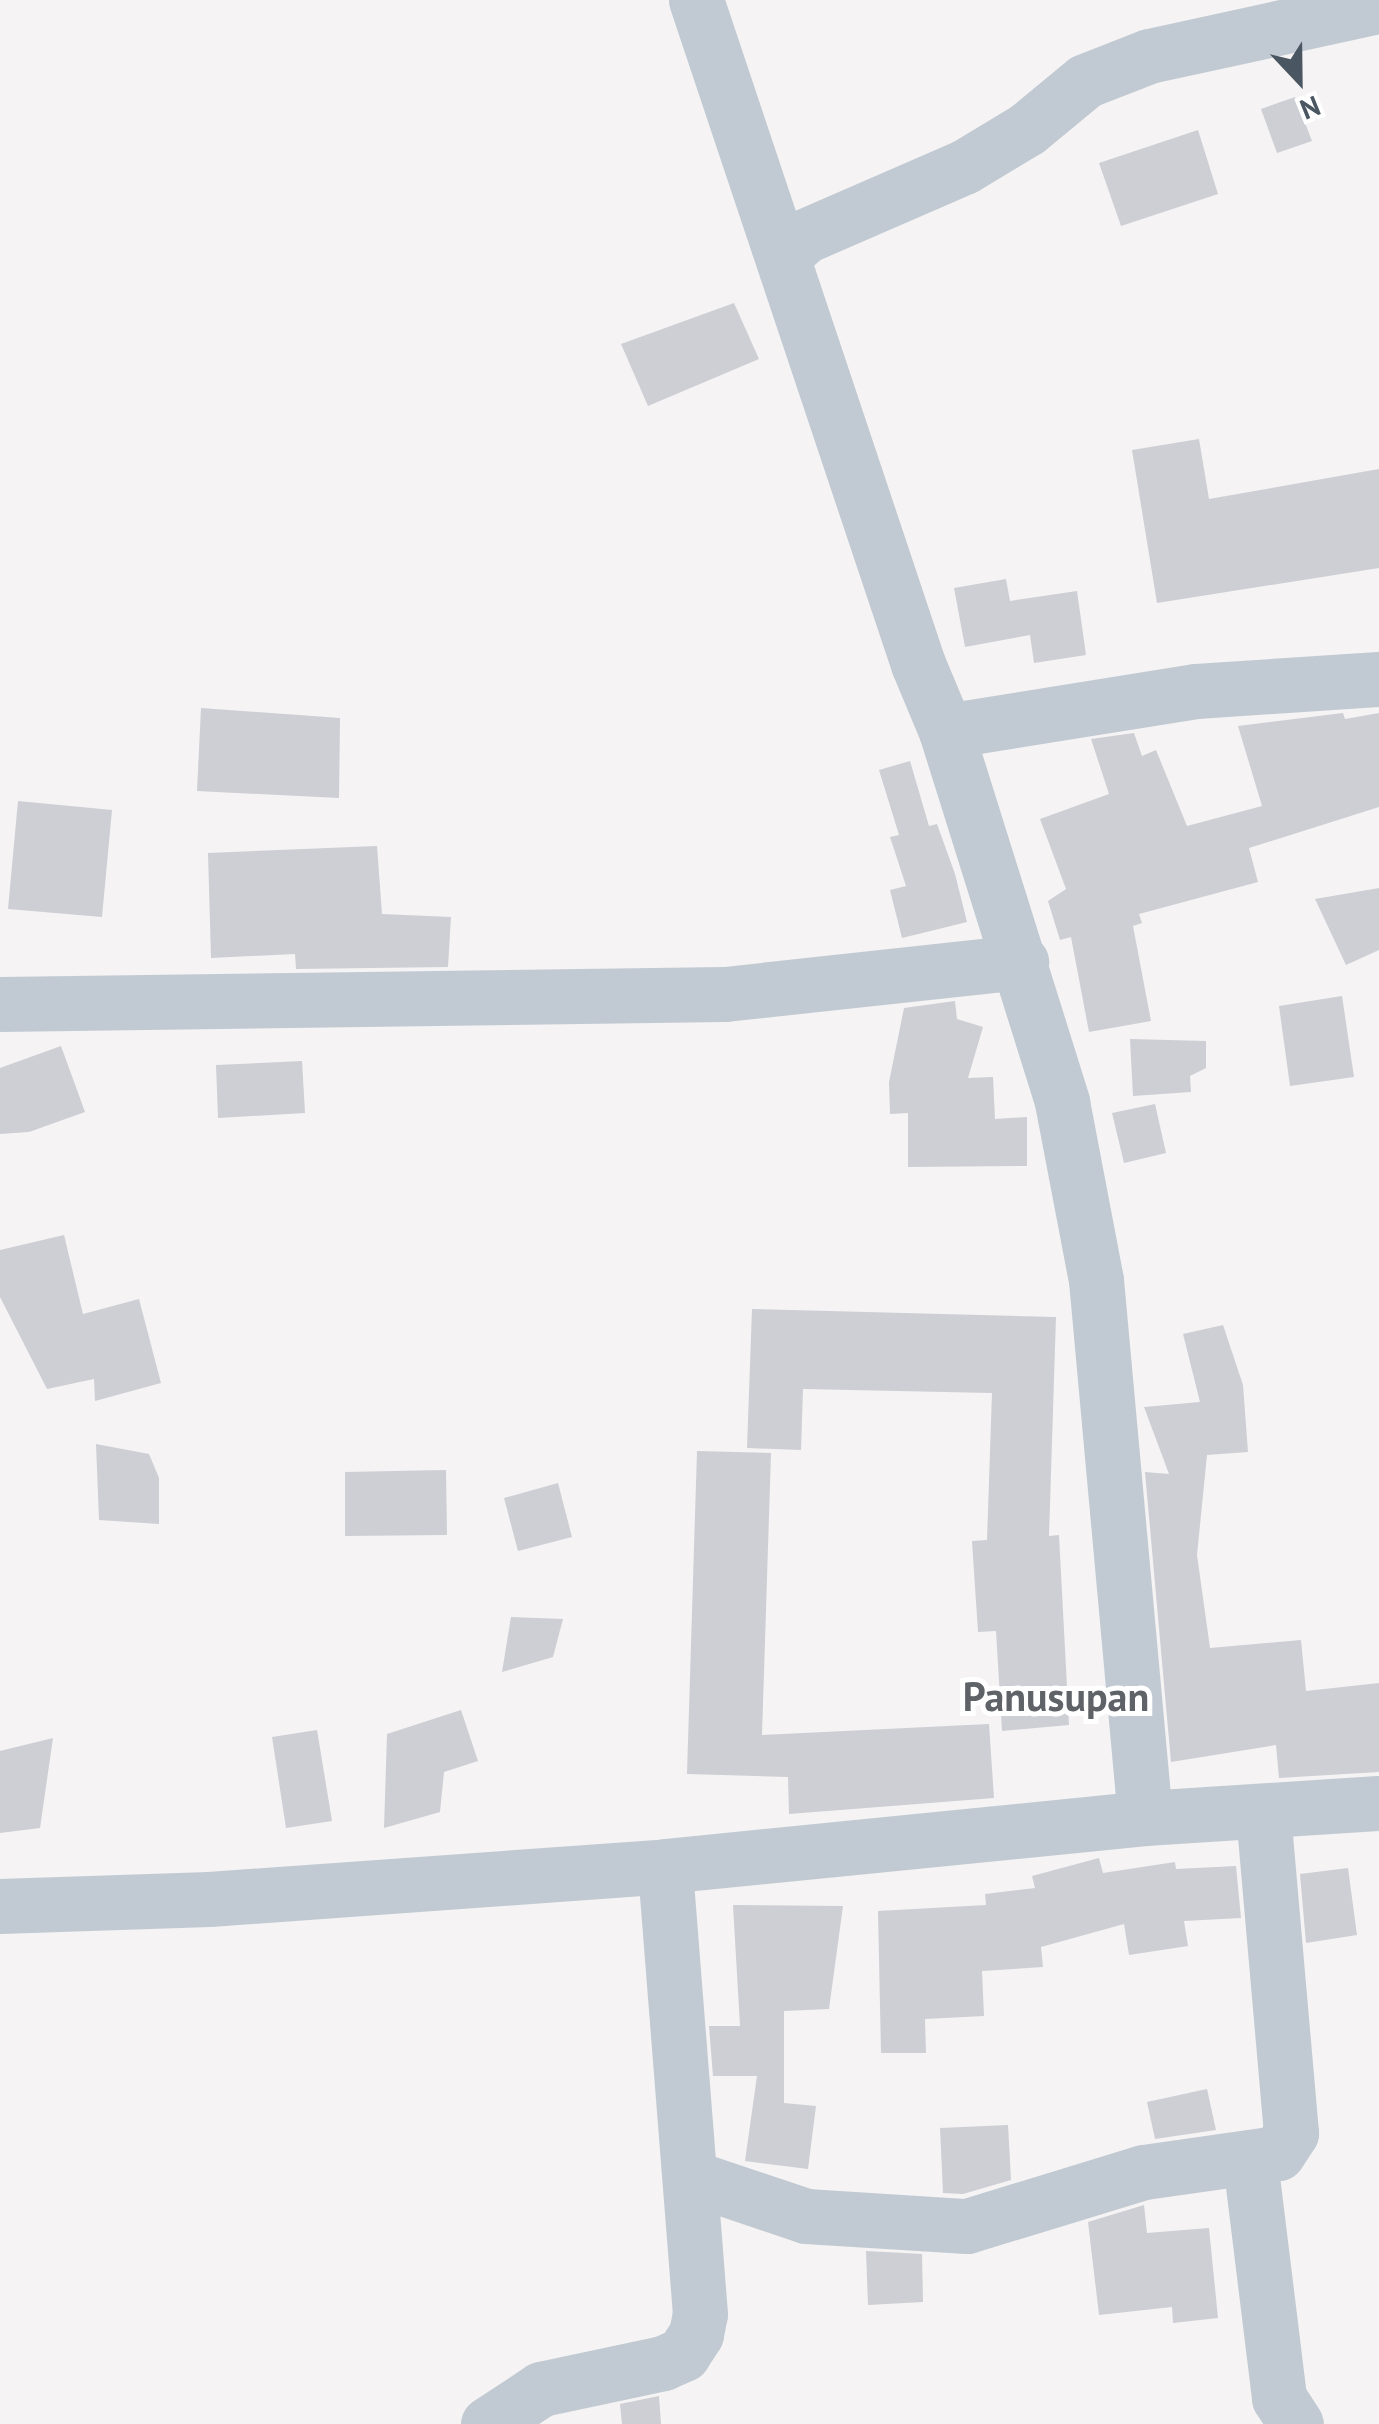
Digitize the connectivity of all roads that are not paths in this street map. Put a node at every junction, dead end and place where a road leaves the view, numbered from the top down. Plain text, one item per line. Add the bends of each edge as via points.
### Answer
1 (696, 0) edge
2 (1379, 6) edge
3 (785, 254) junction
4 (1379, 679) edge
5 (946, 731) junction
6 (1021, 962) junction
7 (0, 1004) edge
8 (1379, 1804) edge
9 (1263, 1812) junction
10 (1145, 1818) junction
11 (665, 1866) junction
12 (0, 1906) edge
13 (1250, 2161) junction
14 (690, 2177) junction
15 (488, 2424) edge
16 (1296, 2424) edge

1 - 3 street
2 - 3 street via 1148,56 1085,81 1027,130 964,166 804,236
3 - 5 street via 918,664
4 - 5 street via 1196,691
5 - 6 street
6 - 7 street via 725,994
6 - 10 street via 1062,1102 1096,1280
8 - 9 street
9 - 10 street
9 - 13 street via 1291,2132 1278,2153
10 - 11 street
11 - 12 street via 210,1899
11 - 14 street
13 - 14 street via 1144,2172 966,2226 806,2216
13 - 16 street via 1279,2398
14 - 15 street via 700,2314 683,2354 541,2389

